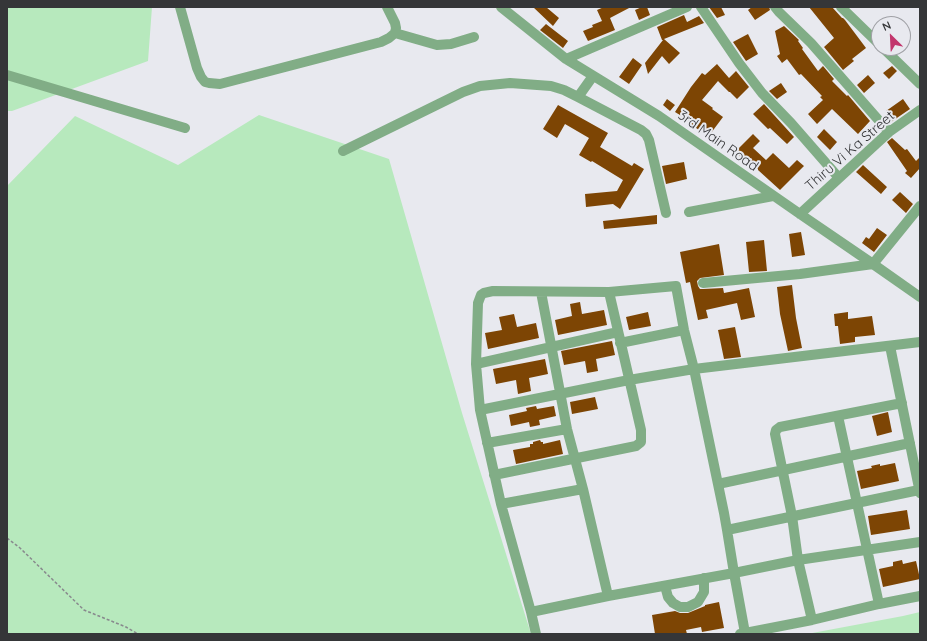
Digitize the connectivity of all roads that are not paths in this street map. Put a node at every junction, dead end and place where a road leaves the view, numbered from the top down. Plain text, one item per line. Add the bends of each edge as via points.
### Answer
1 (180, 7) edge
2 (387, 7) edge
3 (501, 7) edge
4 (687, 7) edge
5 (701, 7) edge
6 (775, 7) edge
7 (841, 7) edge
8 (395, 33) junction
9 (871, 36) edge
10 (474, 37) dead end
11 (891, 56) edge
12 (566, 59) junction
13 (7, 75) edge
14 (593, 76) junction
15 (920, 84) edge
16 (578, 96) junction
17 (920, 110) edge
18 (185, 128) dead end
19 (889, 132) junction
20 (343, 151) dead end
21 (839, 178) junction
22 (774, 196) junction
23 (689, 212) dead end
24 (666, 213) dead end
25 (918, 213) edge
26 (800, 214) junction
27 (874, 264) junction
28 (703, 283) dead end
29 (541, 292) junction
30 (609, 292) junction
31 (920, 297) edge
32 (684, 330) junction
33 (618, 332) junction
34 (920, 342) edge
35 (620, 343) junction
36 (890, 346) junction
37 (552, 347) junction
38 (476, 364) junction
39 (694, 369) junction
40 (629, 380) junction
41 (560, 394) junction
42 (902, 403) junction
43 (480, 410) junction
44 (838, 416) junction
45 (568, 429) junction
46 (487, 443) junction
47 (910, 443) junction
48 (847, 456) junction
49 (575, 459) junction
50 (782, 470) junction
51 (494, 475) junction
52 (718, 484) junction
53 (583, 489) junction
54 (920, 491) edge
55 (857, 503) junction
56 (501, 504) junction
57 (792, 516) junction
58 (727, 530) junction
59 (920, 542) edge
60 (867, 550) junction
61 (798, 560) junction
62 (734, 573) junction
63 (704, 578) junction
64 (665, 586) junction
65 (608, 596) junction
66 (920, 596) edge
67 (879, 604) junction
68 (531, 612) junction
69 (812, 620) junction
70 (743, 633) edge
71 (536, 634) edge

1 - 8 street via 197,68 201,77 209,83 220,84 381,42
2 - 8 street via 396,23
3 - 12 street, 3rd Main Road
4 - 12 street
5 - 21 street via 762,93
6 - 19 street via 811,43
7 - 9 street
8 - 10 street via 437,45 452,44
11 - 15 street
12 - 14 street, 3rd Main Road
13 - 18 street
14 - 16 street
14 - 22 street, 3rd Main Road via 659,116
16 - 20 street via 551,86 510,83 480,86
16 - 24 street via 646,134
17 - 19 street, Thiru Vi Ka Street
19 - 21 street, Thiru Vi Ka Street
21 - 26 street, Thiru Vi Ka Street
22 - 23 street
22 - 26 street, 3rd Main Road
25 - 27 street
26 - 27 street, 3rd Main Road
27 - 28 street
27 - 31 street, 3rd Main Road
29 - 30 street
29 - 37 street
29 - 38 street via 493,291 481,295 478,303
30 - 32 street via 676,286
30 - 33 street
32 - 35 street
32 - 39 street
33 - 35 street
33 - 37 street
34 - 36 street
35 - 40 street
36 - 39 street
36 - 42 street
37 - 38 street
37 - 41 street
38 - 43 street
39 - 40 street
39 - 52 street
40 - 41 street
40 - 49 street via 641,430 641,442 636,446
41 - 43 street
41 - 45 street
42 - 44 street
42 - 47 street
43 - 46 street
44 - 48 street
44 - 50 street via 780,427 776,430
45 - 46 street
45 - 49 street
46 - 51 street
47 - 48 street
47 - 54 street
48 - 50 street
48 - 55 street
49 - 51 street
49 - 53 street
50 - 52 street
50 - 57 street
51 - 56 street
52 - 58 street
53 - 56 street
53 - 65 street
54 - 55 street
55 - 57 street
55 - 60 street
56 - 68 street
57 - 58 street
57 - 61 street
58 - 62 street
59 - 60 street
60 - 61 street
60 - 67 street
61 - 62 street
61 - 69 street
62 - 63 street
62 - 70 street
63 - 64 street
63 - 64 street via 704,592 698,602 688,607 680,607 674,603 668,597
64 - 65 street
65 - 68 street
66 - 67 street
67 - 69 street
68 - 71 street
69 - 70 street

